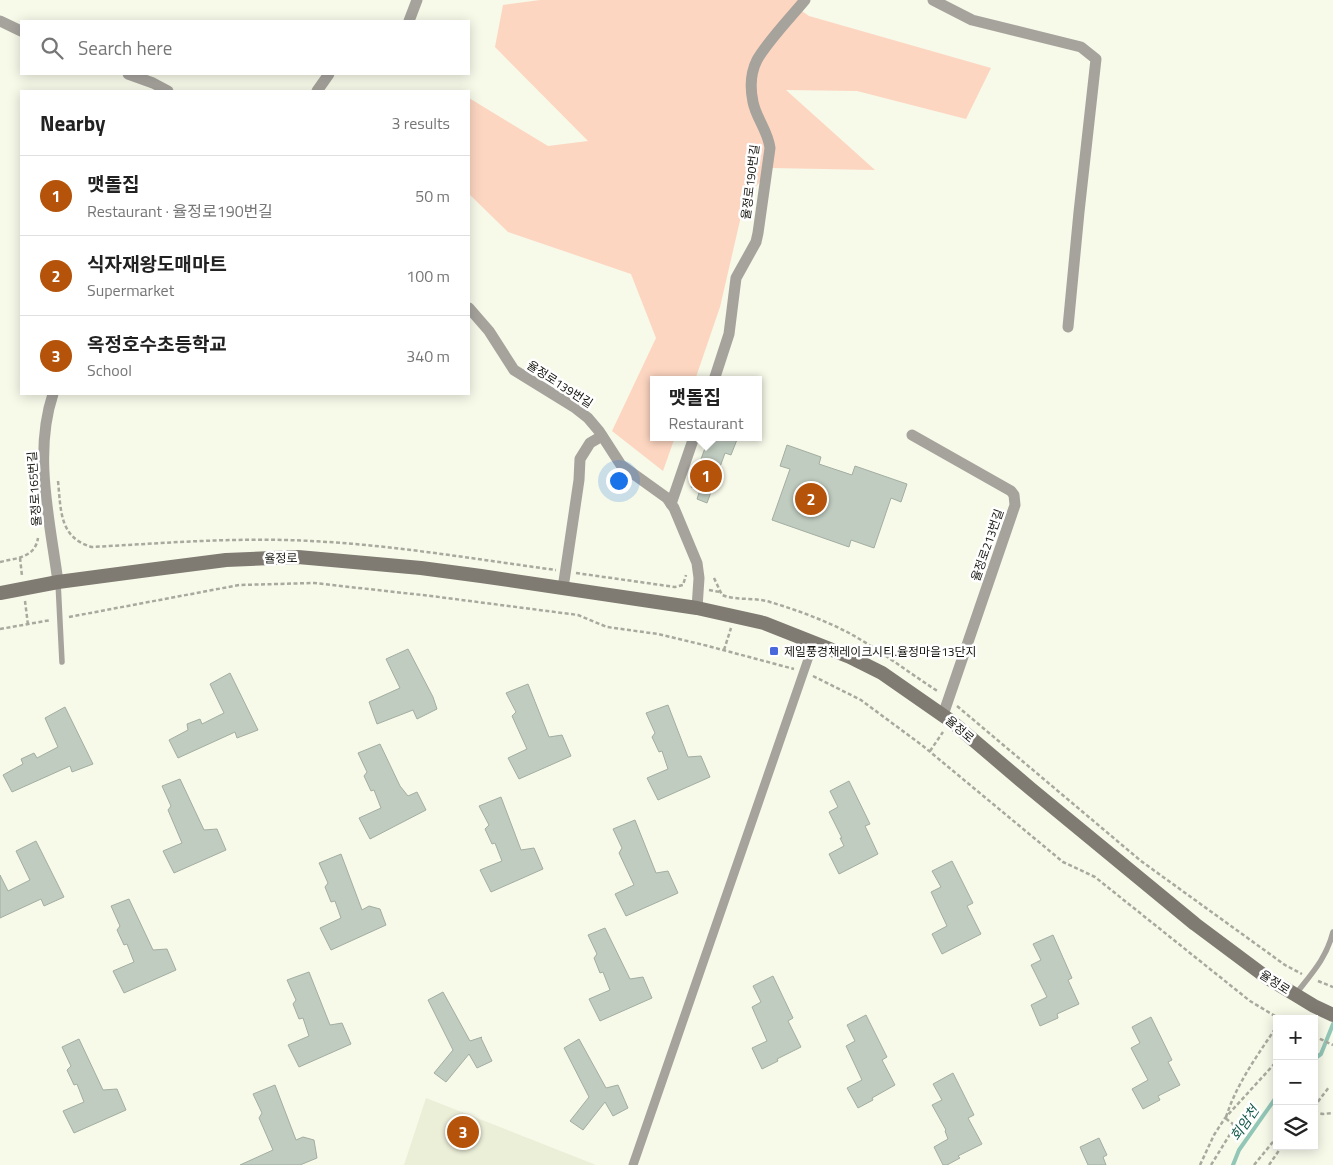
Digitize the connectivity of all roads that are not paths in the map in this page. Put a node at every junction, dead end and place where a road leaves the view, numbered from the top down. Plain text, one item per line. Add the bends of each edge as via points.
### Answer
1 (417, 0) edge
2 (805, 0) edge
3 (933, 0) edge
4 (409, 20) edge
5 (0, 21) edge
6 (20, 31) edge
7 (131, 75) edge
8 (328, 75) edge
9 (166, 90) edge
10 (318, 90) edge
11 (470, 309) edge
12 (1068, 328) dead end
13 (715, 376) edge
14 (53, 395) edge
15 (912, 435) dead end
16 (602, 436) junction
17 (693, 441) edge
18 (671, 504) junction
19 (58, 582) junction
20 (563, 588) junction
21 (0, 594) edge
22 (697, 608) junction
23 (814, 642) junction
24 (62, 662) dead end
25 (943, 715) junction
26 (1333, 932) edge
27 (1295, 995) junction
28 (1333, 1015) edge
29 (632, 1165) edge

1 - 4 street
2 - 13 street, 율정로190번길 via 764,50 753,73 752,101 770,148 756,242 736,278 730,334
3 - 12 street via 972,20 1081,47 1096,59
5 - 6 street
7 - 9 street
8 - 10 street
11 - 16 street, 율정로139번길 via 489,331 514,370 574,407
14 - 19 street, 율정로165번길 via 46,414 43,462
15 - 25 street, 율정로213번길 via 1011,491 1016,500
16 - 18 street, 율정로139번길 via 621,465
16 - 20 street via 590,443 580,459
17 - 18 street
18 - 22 street, 율정로139번길 via 697,562
19 - 20 main road, 율정로 via 226,560 298,557 421,568
19 - 21 main road, 율정로
19 - 24 lane
20 - 22 main road, 율정로
22 - 23 main road, 율정로 via 764,623
23 - 25 main road, 율정로 via 882,673
23 - 29 street
25 - 27 main road, 율정로 via 1195,924
26 - 27 lane, 율정로 via 1326,954
27 - 28 main road, 율정로

